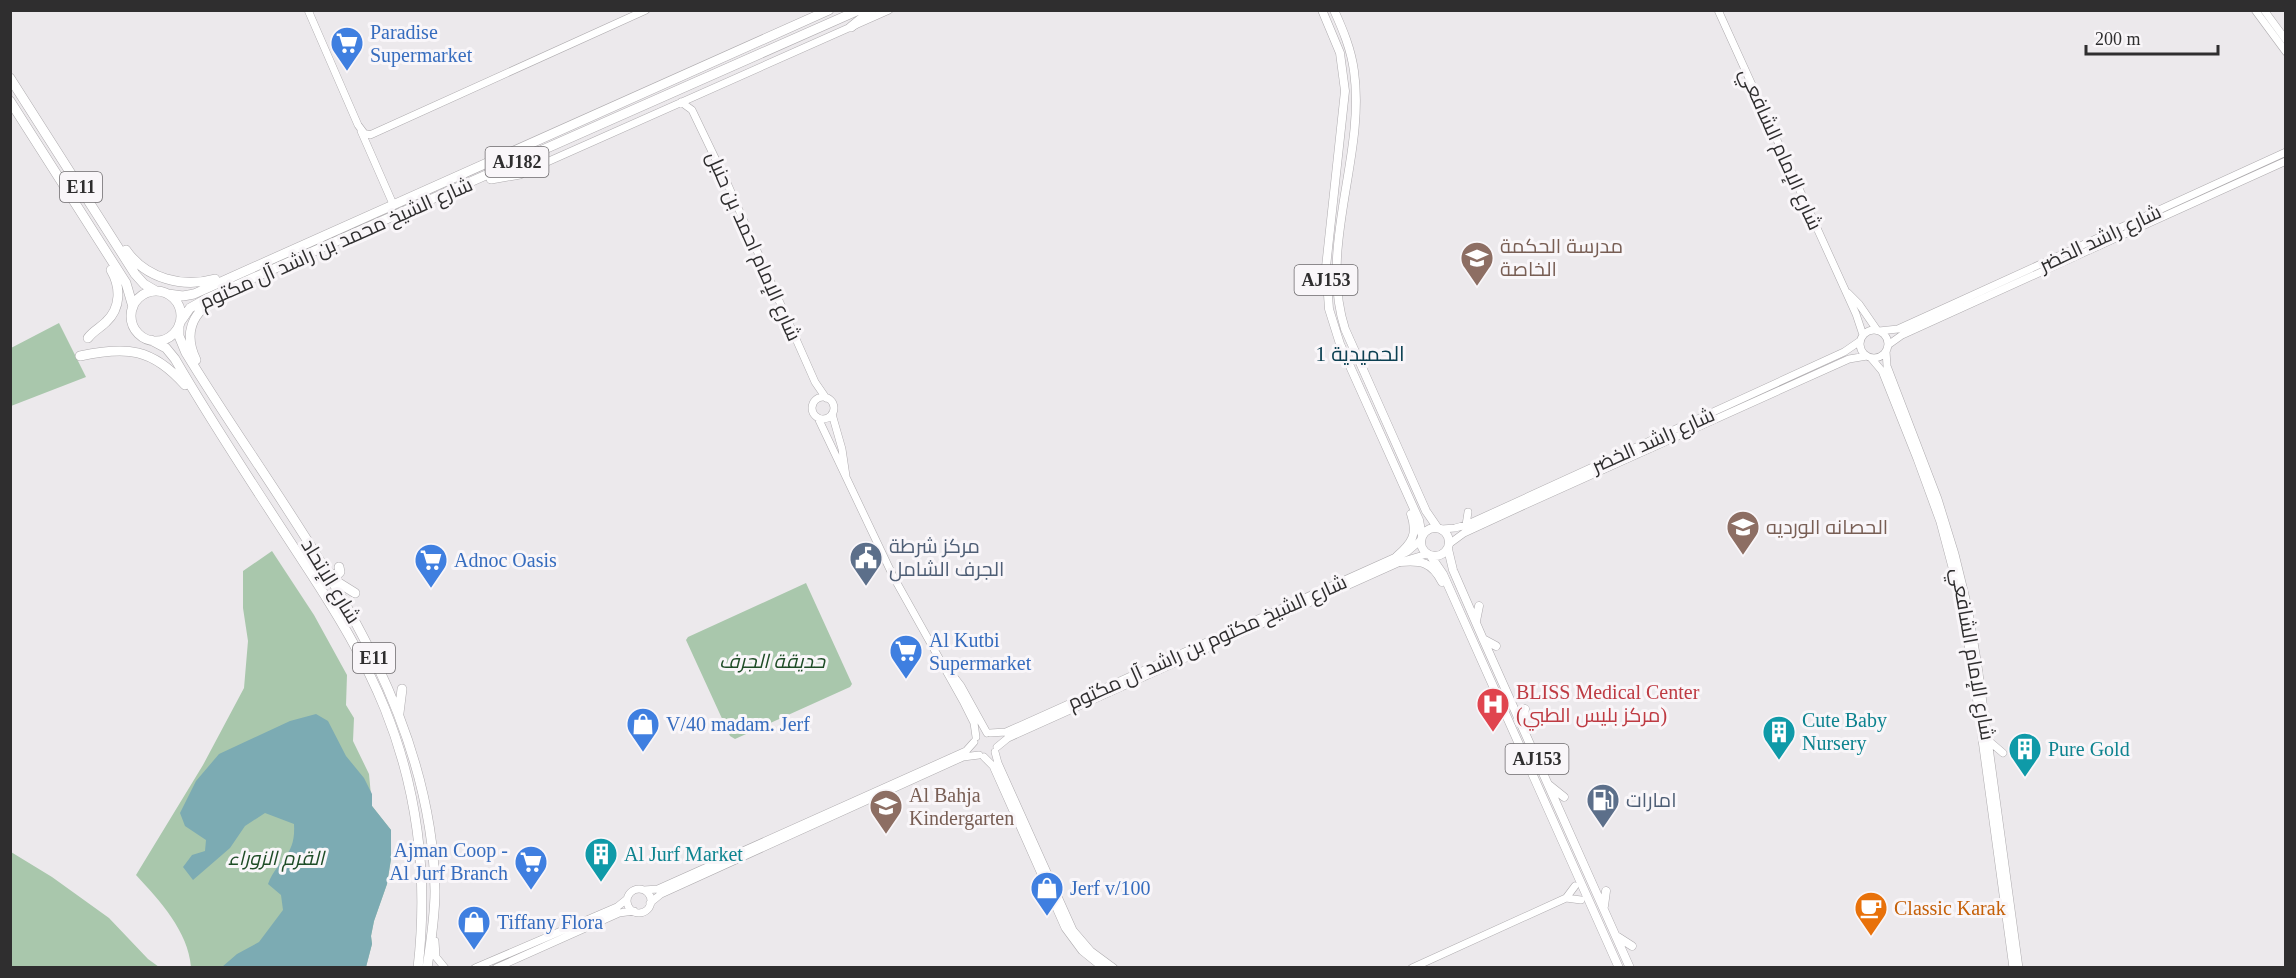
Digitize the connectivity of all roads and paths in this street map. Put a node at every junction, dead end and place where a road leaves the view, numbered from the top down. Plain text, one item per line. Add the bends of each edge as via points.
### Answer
1 (308, 10) edge
2 (646, 10) edge
3 (829, 10) edge
4 (859, 10) edge
5 (872, 10) edge
6 (889, 10) edge
7 (1322, 10) edge
8 (1334, 10) edge
9 (1718, 10) edge
10 (2255, 10) edge
11 (2264, 10) edge
12 (851, 27) junction
13 (2286, 40) edge
14 (2286, 52) edge
15 (10, 78) edge
16 (694, 96) junction
17 (10, 101) edge
18 (681, 102) junction
19 (692, 110) junction
20 (361, 131) junction
21 (2286, 152) edge
22 (2286, 161) edge
23 (520, 174) joint
24 (445, 194) junction
25 (393, 204) junction
26 (113, 240) junction
27 (104, 249) junction
28 (244, 271) junction
29 (235, 286) junction
30 (1843, 286) junction
31 (156, 291) junction
32 (168, 294) junction
33 (133, 307) junction
34 (180, 323) junction
35 (1878, 330) junction
36 (88, 338) dead end
37 (1861, 338) junction
38 (151, 340) junction
39 (1887, 348) junction
40 (80, 356) dead end
41 (1869, 357) junction
42 (815, 382) junction
43 (206, 386) junction
44 (194, 391) junction
45 (826, 398) junction
46 (813, 402) junction
47 (832, 414) junction
48 (818, 418) junction
49 (847, 481) junction
50 (1405, 492) junction
51 (1468, 512) dead end
52 (1466, 525) junction
53 (1439, 528) junction
54 (1421, 538) junction
55 (1449, 547) junction
56 (1429, 555) junction
57 (1398, 559) junction
58 (339, 567) dead end
59 (329, 575) junction
60 (355, 593) dead end
61 (1454, 599) junction
62 (1479, 606) dead end
63 (1476, 623) junction
64 (1483, 639) junction
65 (1496, 646) dead end
66 (1484, 667) junction
67 (947, 669) junction
68 (1481, 677) dead end
69 (402, 689) dead end
70 (1525, 709) dead end
71 (400, 718) junction
72 (1502, 725) dead end
73 (1522, 725) junction
74 (1511, 726) junction
75 (988, 733) junction
76 (975, 739) junction
77 (1988, 739) junction
78 (996, 750) junction
79 (2003, 753) dead end
80 (982, 756) junction
81 (1548, 784) junction
82 (1564, 797) dead end
83 (1575, 886) dead end
84 (644, 890) junction
85 (1606, 891) dead end
86 (1566, 898) junction
87 (627, 899) junction
88 (1581, 900) dead end
89 (650, 903) junction
90 (1604, 908) junction
91 (634, 911) junction
92 (433, 927) junction
93 (1616, 935) junction
94 (1632, 946) dead end
95 (513, 960) junction
96 (418, 968) edge
97 (427, 968) edge
98 (445, 968) edge
99 (475, 968) edge
100 (496, 968) edge
101 (510, 968) edge
102 (1103, 968) edge
103 (1114, 968) edge
104 (1412, 968) edge
105 (1619, 968) edge
106 (1630, 968) edge
107 (2013, 968) edge
108 (2019, 968) edge

1 - 20 street
2 - 20 street via 425,106 374,134
3 - 25 highway, شارع الشيخ محمد بن راشد آل مكتوم / AJ182
4 - 24 highway, شارع الشيخ محمد بن راشد آل مكتوم / AJ182
5 - 12 highway
6 - 12 street
7 - 50 main road, AJ153 via 1340,53 1345,91 1326,267 1329,309 1340,344
8 - 53 main road, AJ153 via 1349,47 1356,90 1337,271 1340,310 1428,515
9 - 30 street, شارع الإمام الشافعي
10 - 14 street
11 - 13 street
12 - 16 street
15 - 26 highway, E11
16 - 18 street
16 - 19 street
17 - 27 highway, E11
18 - 19 street, شارع الإمام احمد بن حنبل
18 - 23 street
19 - 42 street, شارع الإمام احمد بن حنبل
20 - 25 street
21 - 35 street, شارع راشد الخضر via 1951,305 1898,328
22 - 39 street, شارع راشد الخضر via 1912,330
23 - 24 highway via 452,196
24 - 29 highway, شارع الشيخ محمد بن راشد آل مكتوم / AJ182
25 - 28 highway, شارع الشيخ محمد بن راشد آل مكتوم / AJ182
26 - 28 highway via 146,270 162,278 199,282
26 - 31 highway, E11 via 138,277
27 - 33 highway, E11 via 128,289
27 - 36 highway via 104,259 117,283 117,304 110,319
28 - 32 highway, شارع الشيخ محمد بن راشد آل مكتوم / AJ182 via 189,296
29 - 34 highway, شارع الشيخ محمد بن راشد آل مكتوم / AJ182 via 193,306
29 - 43 highway via 207,305 191,324 190,347
30 - 35 street, شارع الإمام الشافعي
30 - 37 street, شارع الإمام الشافعي via 1858,319
31 - 32 highway
31 - 33 highway via 142,296
32 - 34 highway via 180,308
33 - 38 highway via 136,329
34 - 38 highway via 171,336
34 - 43 highway, شارع الإتحاد / E11 via 182,345
35 - 37 street via 1870,330
35 - 39 street via 1887,338
37 - 41 street via 1862,351
37 - 52 street, شارع راشد الخضر via 1844,352
38 - 44 highway, شارع الإتحاد / E11 via 170,351
39 - 41 street via 1880,357
39 - 77 street, شارع الإمام الشافعي via 1888,370 1938,499 1958,563
40 - 44 highway via 111,350 138,352 164,364
41 - 55 street, شارع راشد الخضر via 1849,359 1464,532
41 - 107 street, شارع الإمام الشافعي via 1882,371 1917,459 1940,522 1957,586 1972,666
42 - 45 street, شارع الإمام احمد بن حنبل
42 - 46 street, شارع الإمام احمد بن حنبل
43 - 59 highway, شارع الإتحاد / E11
44 - 96 highway, شارع الإتحاد / E11 via 332,606 390,721 410,790 421,857 423,919
45 - 46 street
45 - 47 street via 833,405
46 - 48 street via 812,411
47 - 48 street via 826,419
47 - 49 street
48 - 49 street
49 - 67 street via 892,576
50 - 54 main road, AJ153 via 1419,520
50 - 57 main road via 1415,531
51 - 52 street
52 - 53 street, شارع راشد الخضر
53 - 54 main road via 1428,529
53 - 55 main road via 1448,535
54 - 56 main road via 1422,548
54 - 57 street, شارع الشيخ مكتوم بن راشد آل مكتوم
55 - 56 main road via 1440,555
55 - 63 main road, AJ153 via 1453,570
56 - 57 street, شارع الشيخ مكتوم بن راشد آل مكتوم
56 - 61 main road, AJ153 via 1441,569
57 - 61 main road via 1429,564
57 - 75 street, شارع الشيخ مكتوم بن راشد آل مكتوم via 1006,732
57 - 78 street, شارع الشيخ مكتوم بن راشد آل مكتوم via 1008,738
58 - 59 highway via 337,575
59 - 60 highway
59 - 71 highway, شارع الإتحاد / E11 via 372,654
61 - 66 main road, AJ153
62 - 63 main road
63 - 64 main road, AJ153
64 - 65 main road
64 - 73 main road, AJ153
66 - 68 main road
66 - 74 main road, AJ153
67 - 75 street
67 - 76 street via 974,723
69 - 71 highway
70 - 73 main road
71 - 92 highway, شارع الإتحاد / E11 via 426,811 434,873
72 - 74 main road
73 - 81 main road, AJ153
74 - 105 main road, AJ153 via 1568,862
75 - 76 street
75 - 78 street via 996,739
76 - 80 street via 975,750
76 - 84 street via 966,751 658,889
77 - 79 street
77 - 108 street, شارع الإمام الشافعي
78 - 80 street
78 - 103 street via 1002,773 1073,930 1091,951
80 - 89 street via 963,757 661,894
80 - 102 street via 993,766 1065,928 1082,951
81 - 82 main road
81 - 90 main road, AJ153
83 - 86 street
84 - 87 street via 633,890
84 - 89 street
85 - 90 main road
86 - 88 street
86 - 104 street
87 - 91 street
87 - 99 street via 617,907
89 - 91 street via 644,911
90 - 93 main road, AJ153
91 - 95 street via 619,913
92 - 97 highway, شارع الإتحاد / E11
92 - 98 street via 436,957
93 - 94 main road
93 - 106 main road, AJ153
95 - 100 street
95 - 101 street

